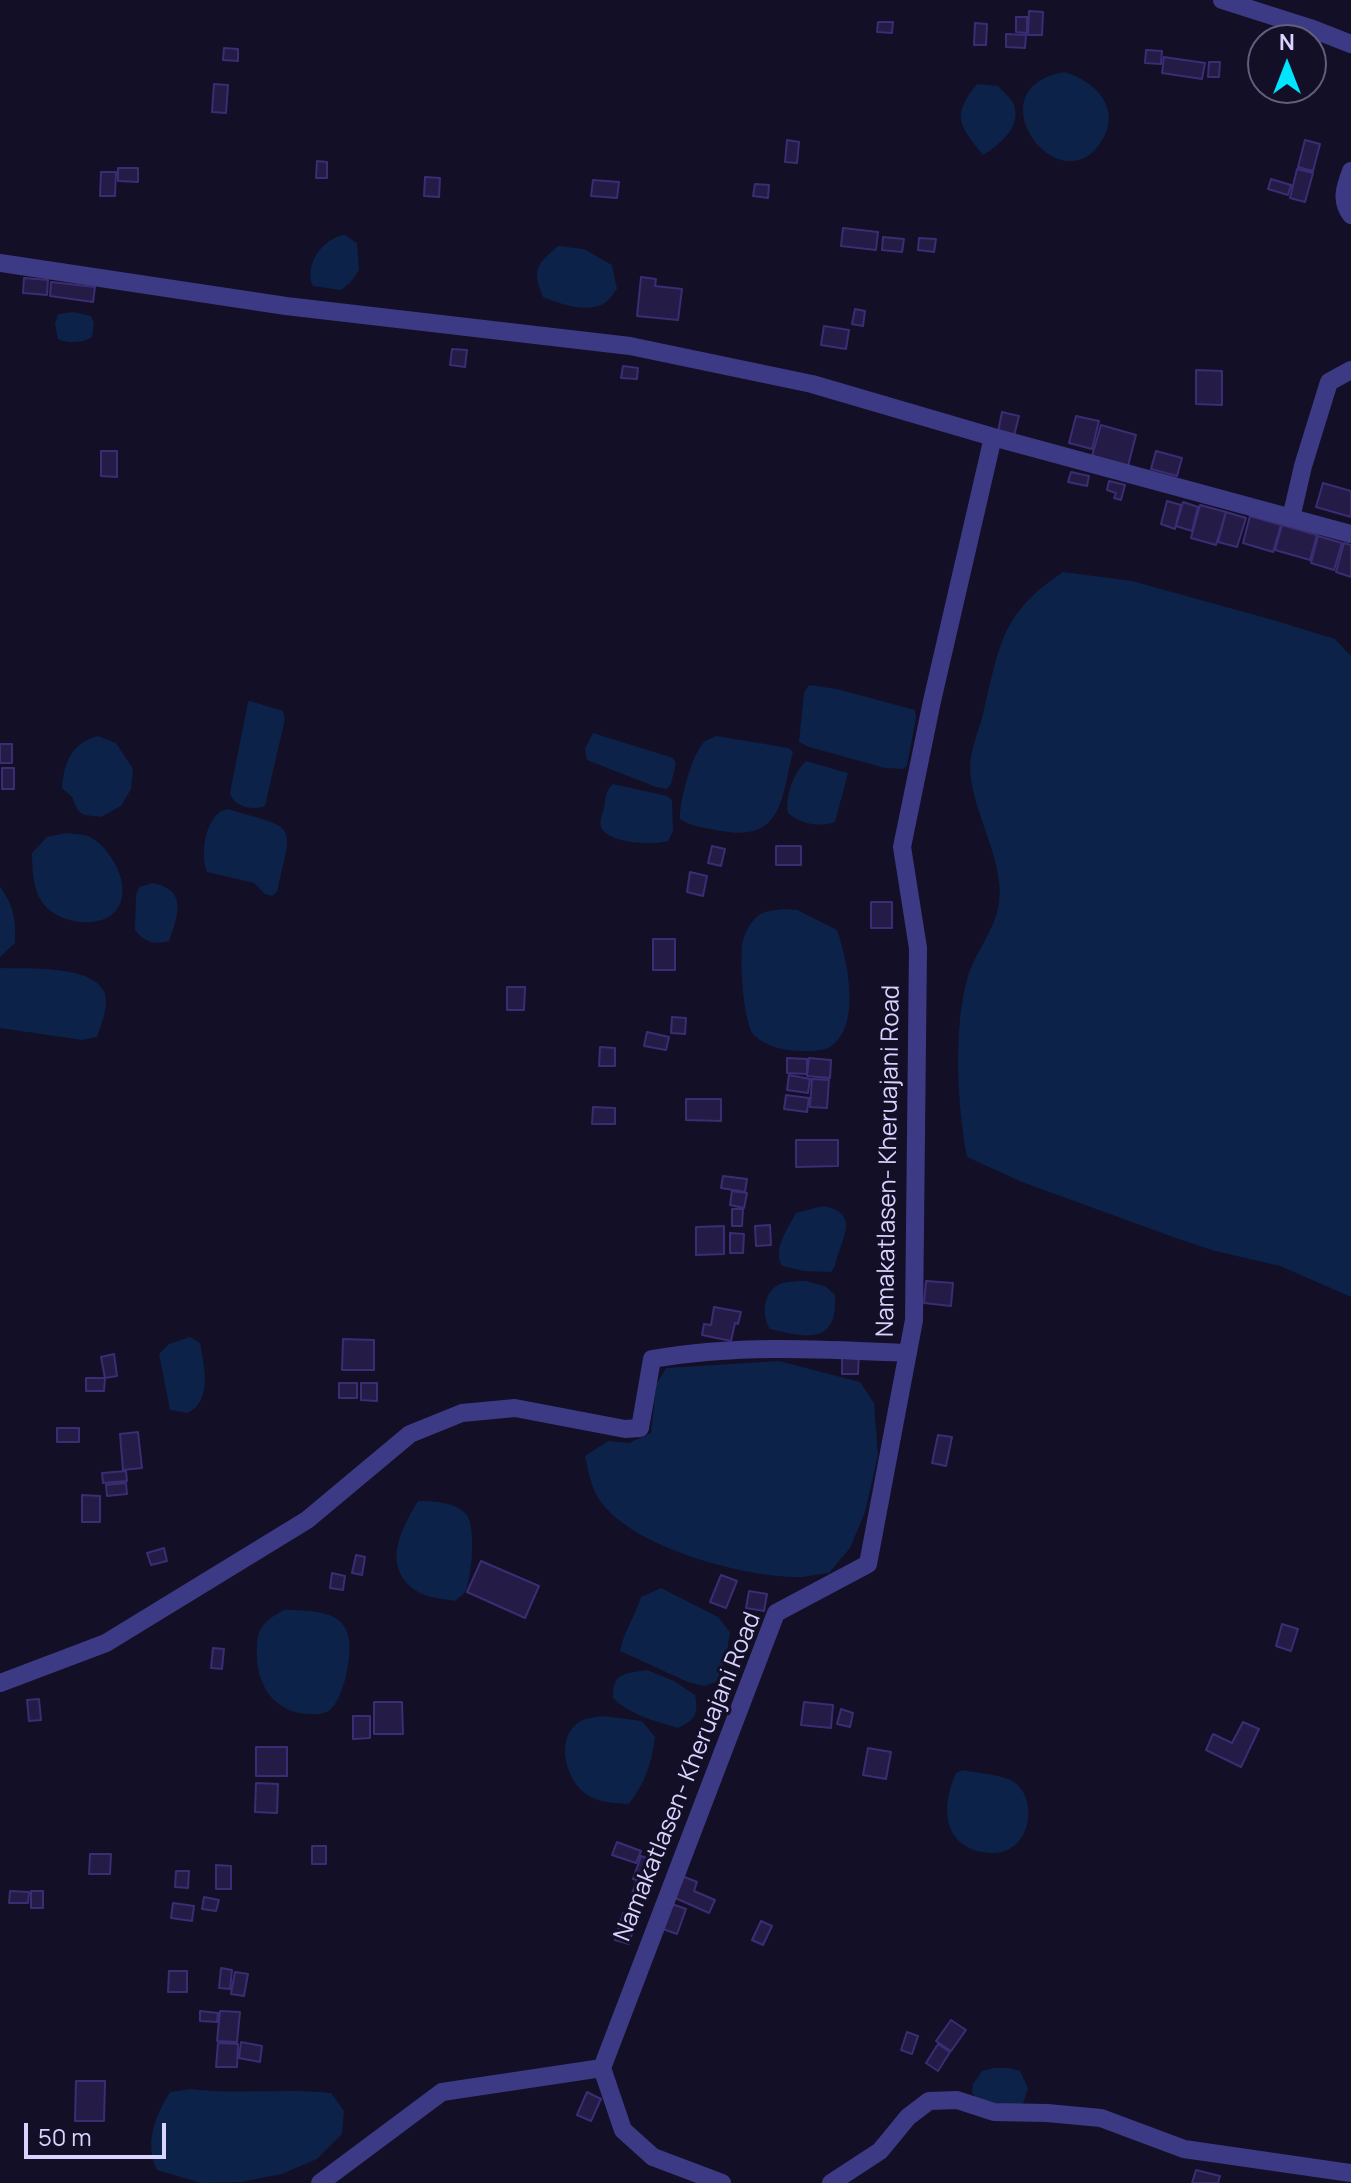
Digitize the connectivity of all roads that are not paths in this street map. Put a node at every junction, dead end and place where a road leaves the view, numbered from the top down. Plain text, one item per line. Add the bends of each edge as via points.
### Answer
1 (1222, 0) edge
2 (1351, 44) edge
3 (1351, 171) edge
4 (1351, 215) edge
5 (0, 263) edge
6 (1351, 370) edge
7 (993, 437) junction
8 (1291, 518) junction
9 (1351, 534) edge
10 (908, 1353) junction
11 (0, 1683) edge
12 (602, 2068) junction
13 (1351, 2173) edge
14 (320, 2183) edge
15 (722, 2183) edge
16 (831, 2183) edge

1 - 2 street
3 - 4 street via 1344,206
5 - 7 street via 286,306 630,346 812,384
6 - 8 street via 1329,382
7 - 8 street
7 - 10 street, Namakatlasen- Kheruajani Road via 902,847 918,948 914,1320
8 - 9 street
10 - 11 street via 779,1347 652,1359 640,1428 515,1408 462,1413 410,1434 307,1520 106,1643
10 - 12 street, Namakatlasen- Kheruajani Road via 868,1564 776,1613
12 - 14 street via 442,2092
12 - 15 street via 623,2130 653,2157
13 - 16 street via 1184,2149 1101,2118 994,2112 957,2100 929,2101 880,2151

